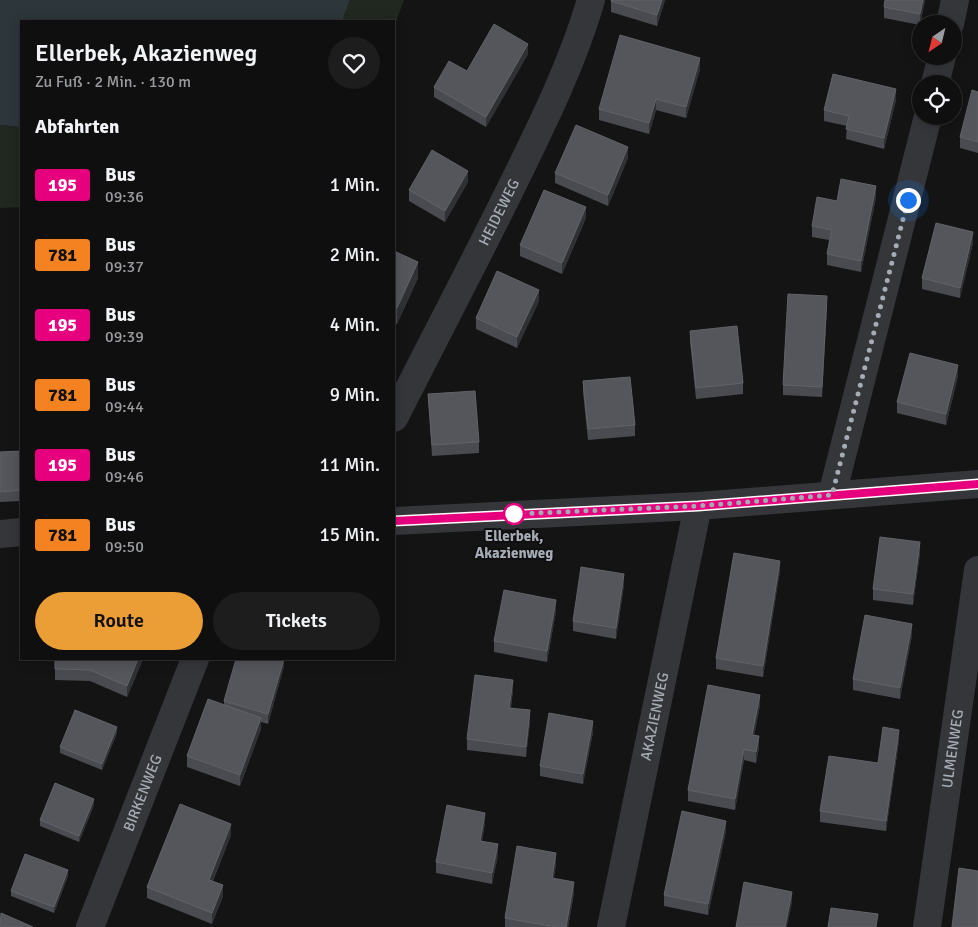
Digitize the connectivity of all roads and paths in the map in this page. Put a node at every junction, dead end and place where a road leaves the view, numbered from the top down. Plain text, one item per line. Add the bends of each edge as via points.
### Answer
1 (591, 0) edge
2 (955, 0) edge
3 (952, 15) edge
4 (926, 125) edge
5 (395, 416) edge
6 (978, 484) edge
7 (832, 495) junction
8 (698, 506) junction
9 (395, 521) edge
10 (20, 532) edge
11 (0, 534) edge
12 (978, 570) edge
13 (195, 660) edge
14 (90, 927) edge
15 (611, 927) edge
16 (928, 927) edge

1 - 5 street, HEIDEWEG via 583,28 547,114
2 - 3 street
4 - 7 street
6 - 7 street
7 - 8 street
8 - 9 street
8 - 15 street, AKAZIENWEG
10 - 11 street
12 - 16 street, ULMENWEG
13 - 14 street, BIRKENWEG

